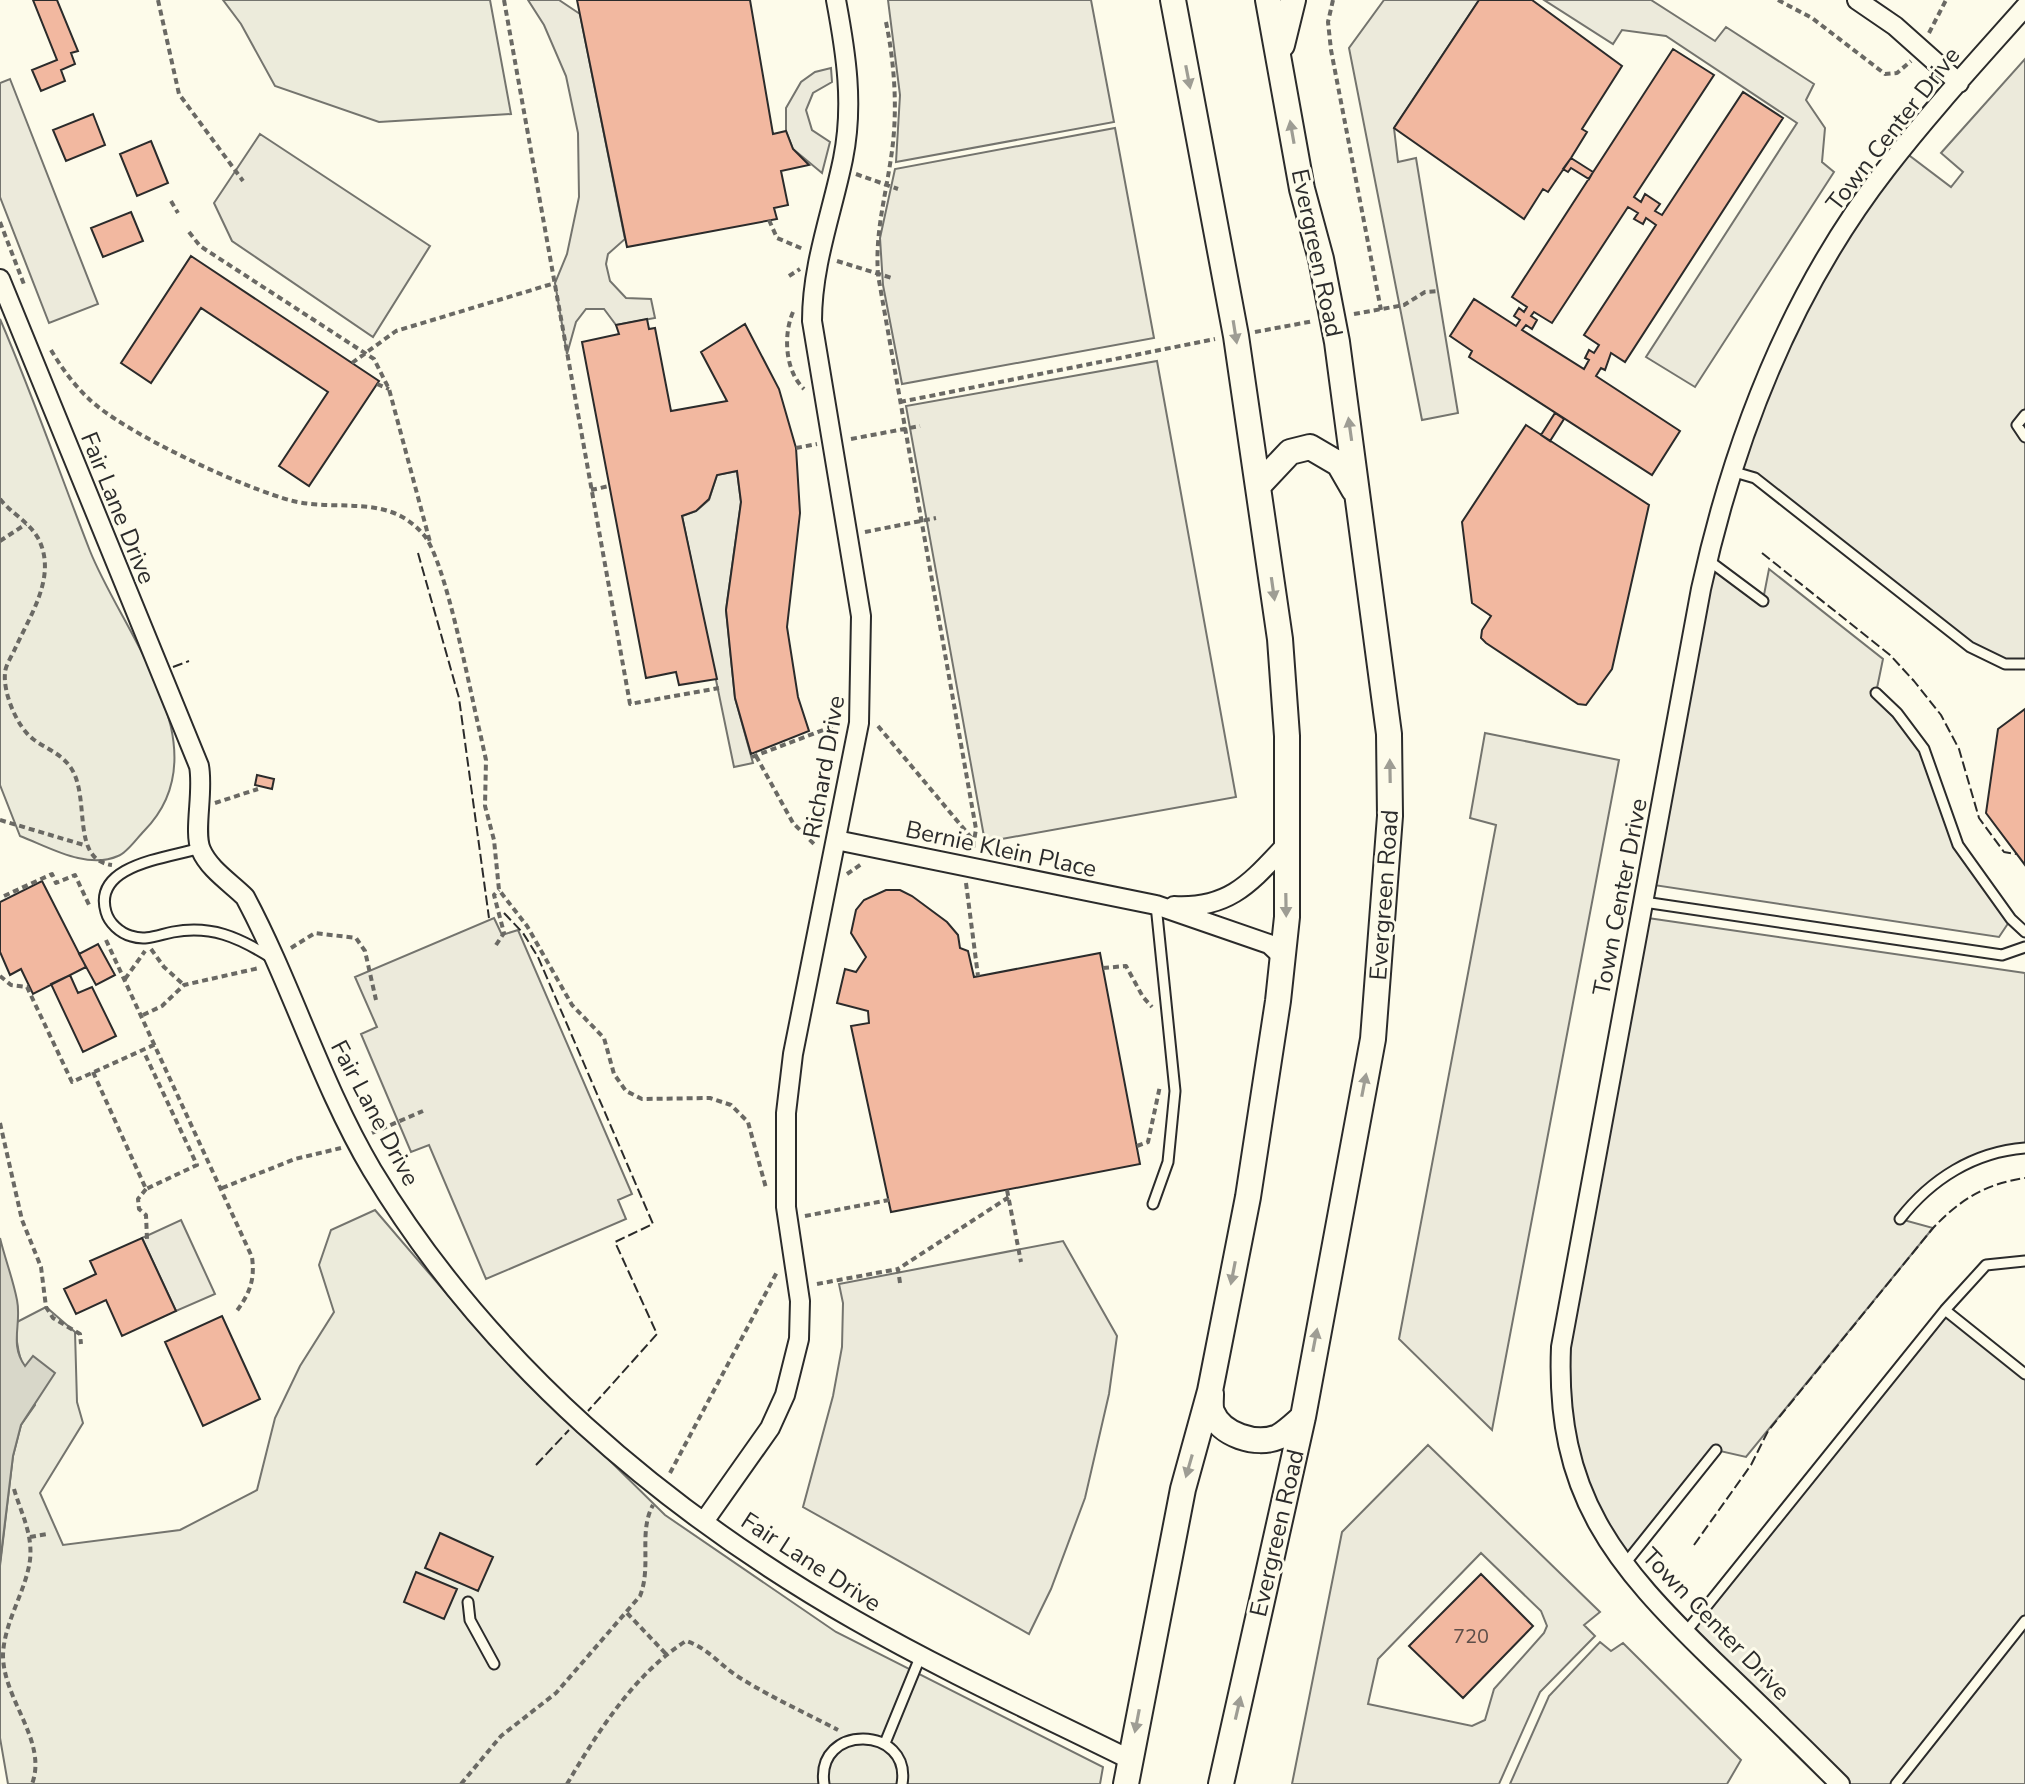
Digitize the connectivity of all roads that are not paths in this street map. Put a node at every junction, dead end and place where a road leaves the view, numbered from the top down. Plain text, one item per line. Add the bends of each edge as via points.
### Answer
1 (836, 0) edge
2 (1173, 0) edge
3 (1268, 0) edge
4 (1293, 0) edge
5 (1857, 0) edge
6 (2025, 7) edge
7 (1280, 63) junction
8 (1959, 83) junction
9 (0, 279) edge
10 (2025, 415) edge
11 (2025, 437) edge
12 (1731, 471) junction
13 (1258, 486) junction
14 (1359, 499) junction
15 (1708, 559) junction
16 (1763, 601) dead end
17 (2025, 664) edge
18 (1876, 693) dead end
19 (830, 838) junction
20 (1286, 845) junction
21 (200, 848) junction
22 (1644, 902) junction
23 (1156, 905) junction
24 (2025, 932) edge
25 (2025, 947) edge
26 (1283, 957) junction
27 (276, 959) junction
28 (2025, 1148) edge
29 (1153, 1204) dead end
30 (1900, 1219) dead end
31 (2025, 1261) edge
32 (1945, 1310) junction
33 (2025, 1374) edge
34 (1210, 1391) junction
35 (1303, 1417) junction
36 (1716, 1450) dead end
37 (705, 1520) junction
38 (1624, 1565) junction
39 (468, 1602) dead end
40 (2025, 1621) edge
41 (1685, 1633) junction
42 (921, 1655) junction
43 (494, 1664) dead end
44 (885, 1743) junction
45 (1129, 1759) junction
46 (824, 1784) edge
47 (902, 1784) edge
48 (1126, 1784) edge
49 (1221, 1784) edge
50 (1840, 1784) edge
51 (1896, 1784) edge

1 - 19 street, Richard Drive via 846,52 848,124 812,290 812,321 858,590 863,663 859,723
2 -> 13 street via 1236,336
3 - 7 street, Evergreen Road
4 - 7 street
5 - 8 street via 1908,36
6 - 8 street, Town Center Drive
14 -> 7 street, Evergreen Road via 1333,318 1302,189
8 - 12 street, Town Center Drive via 1886,168 1818,271 1772,362
9 - 21 street, Fair Lane Drive via 199,766
10 - 11 lane via 2017,425
12 - 15 street, Town Center Drive
12 - 17 lane via 1755,478 1970,647 2005,664
13 - 14 street via 1290,452 1310,447 1339,464
13 -> 20 street via 1280,639 1287,736
35 -> 14 street, Evergreen Road via 1373,1039 1390,816 1389,734
15 - 16 lane
15 - 22 street, Town Center Drive
18 - 24 lane via 1924,749 1958,845
19 - 23 street, Bernie Klein Place
19 - 37 street, Richard Drive via 786,1113 786,1207 800,1301 799,1339 785,1395 770,1428
20 - 23 street, Bernie Klein Place via 1247,887 1212,904
20 -> 26 street
21 - 27 street, Fair Lane Drive via 245,897
21 - 27 lane via 125,870 106,889 107,915 129,936 147,943 199,928 225,932
22 - 25 lane via 2002,955
22 - 38 street, Town Center Drive via 1564,1321 1560,1373 1565,1430 1579,1484 1602,1534
23 - 26 street, Bernie Klein Place via 1269,944
23 - 29 lane via 1174,1069 1174,1129
26 -> 34 street via 1248,1197
27 - 37 street, Fair Lane Drive via 370,1167 425,1247 527,1371 618,1457
28 - 30 lane via 1969,1162 1930,1186
31 - 32 lane via 1986,1265
32 - 33 lane
32 - 41 lane
34 - 35 street via 1211,1412 1239,1437 1276,1438
34 -> 45 street via 1183,1489
49 -> 35 street, Evergreen Road
36 - 38 lane
37 - 42 street, Fair Lane Drive via 797,1585
38 - 41 street, Town Center Drive
39 - 43 lane via 470,1620
40 - 51 lane
41 - 50 street, Town Center Drive
42 - 44 lane
42 - 45 street, Fair Lane Drive
44 - 46 lane via 852,1738 830,1753
44 - 47 lane via 901,1764
45 - 48 street

